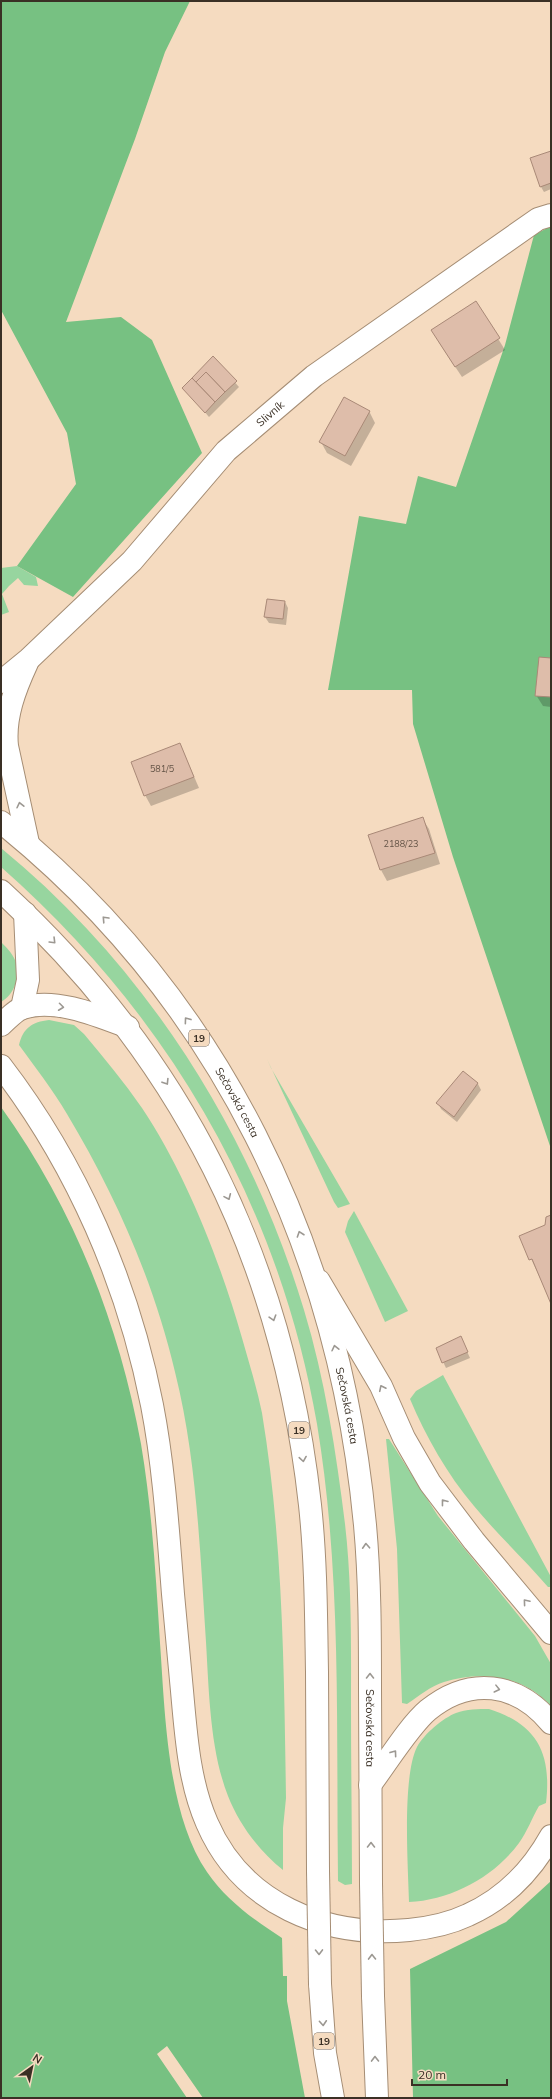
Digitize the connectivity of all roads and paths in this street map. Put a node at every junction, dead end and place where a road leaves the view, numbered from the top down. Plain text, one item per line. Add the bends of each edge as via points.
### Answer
1 (551, 215) edge
2 (29, 659) junction
3 (1, 682) edge
4 (1, 822) edge
5 (28, 843) junction
6 (1, 890) edge
7 (26, 913) junction
8 (22, 1008) junction
9 (1, 1025) edge
10 (128, 1027) junction
11 (1, 1066) edge
12 (313, 1270) junction
13 (551, 1633) edge
14 (551, 1723) edge
15 (370, 1785) junction
16 (551, 1836) edge
17 (333, 2098) edge
18 (377, 2098) edge

1 - 2 street, Slivník via 538,219 314,376 226,451 132,561
2 - 3 street, Slivník
5 -> 2 street via 5,732 12,701
4 - 5 street, Sečovská cesta / 19
12 -> 5 street, Sečovská cesta / 19 via 294,1216 266,1157 226,1079 191,1026 121,936 84,896
6 - 7 street, 19
7 - 8 street via 28,980
7 -> 10 street, 19 via 91,982
8 - 9 street
8 -> 10 street via 65,1007
10 -> 17 street, 19, bridge via 181,1107 226,1192 260,1276 289,1377 310,1505 316,1588 320,1984 325,2053
11 - 16 street via 68,1168 104,1246 140,1351 163,1474 186,1744 206,1822 220,1850 244,1877 278,1903 301,1916 330,1926 358,1931 392,1932 432,1927 469,1915 507,1891 529,1870
13 -> 12 street via 430,1483 404,1438 381,1386
15 -> 12 street, Sečovská cesta / 19 via 370,1605 365,1526 347,1399
15 -> 14 street via 427,1710 447,1697 471,1688 489,1687 509,1692 531,1704
18 -> 15 street, Sečovská cesta / 19, bridge

